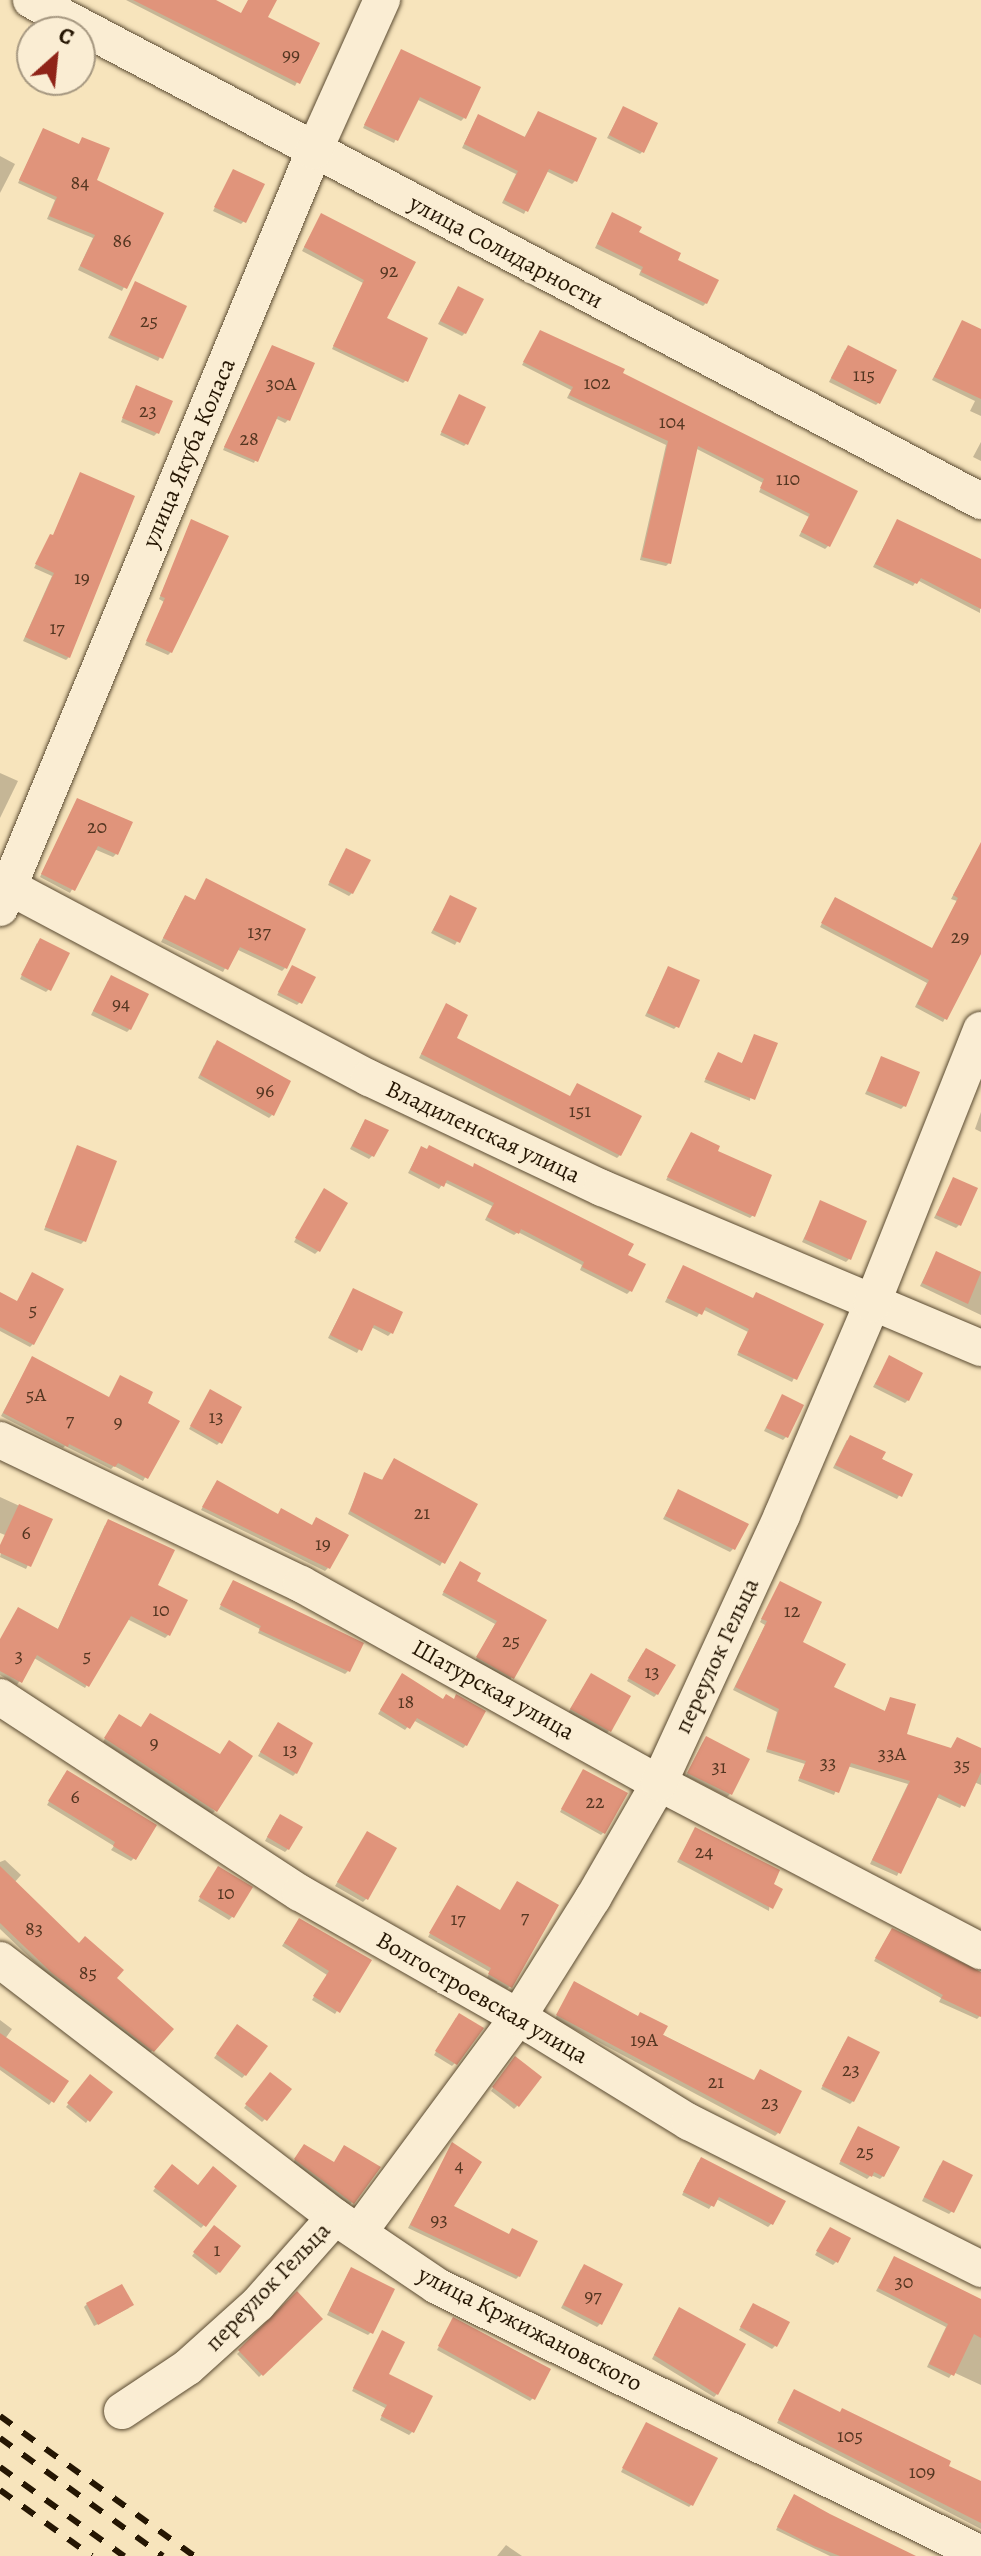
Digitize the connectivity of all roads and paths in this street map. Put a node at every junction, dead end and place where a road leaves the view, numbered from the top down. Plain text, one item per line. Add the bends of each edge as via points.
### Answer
1 (31, 0) edge
2 (382, 0) edge
3 (314, 151) junction
4 (981, 501) edge
5 (3, 892) edge
6 (981, 1030) edge
7 (872, 1304) junction
8 (981, 1348) edge
9 (0, 1440) edge
10 (0, 1697) edge
11 (659, 1783) junction
12 (981, 1951) edge
13 (0, 1960) edge
14 (518, 2017) junction
15 (347, 2225) junction
16 (981, 2269) edge
17 (122, 2411) dead end
18 (981, 2554) edge

1 - 3 street, улица Солидарности
2 - 3 street, улица Якуба Коласа
3 - 4 street, улица Солидарности
3 - 5 street, улица Якуба Коласа
5 - 7 street, Владиленская улица via 602,1188
6 - 7 street, переулок Гельца
7 - 8 street, Владиленская улица
7 - 11 street, переулок Гельца
9 - 11 street, Шатурская улица via 301,1584
10 - 14 street, Волгостроевская улица via 300,1893
11 - 12 street, Шатурская улица
11 - 14 street, переулок Гельца
13 - 15 street, улица Кржижановского
14 - 15 street, переулок Гельца
14 - 16 street, Волгостроевская улица via 689,2122
15 - 17 street, переулок Гельца via 188,2367
15 - 18 street, улица Кржижановского via 437,2286

